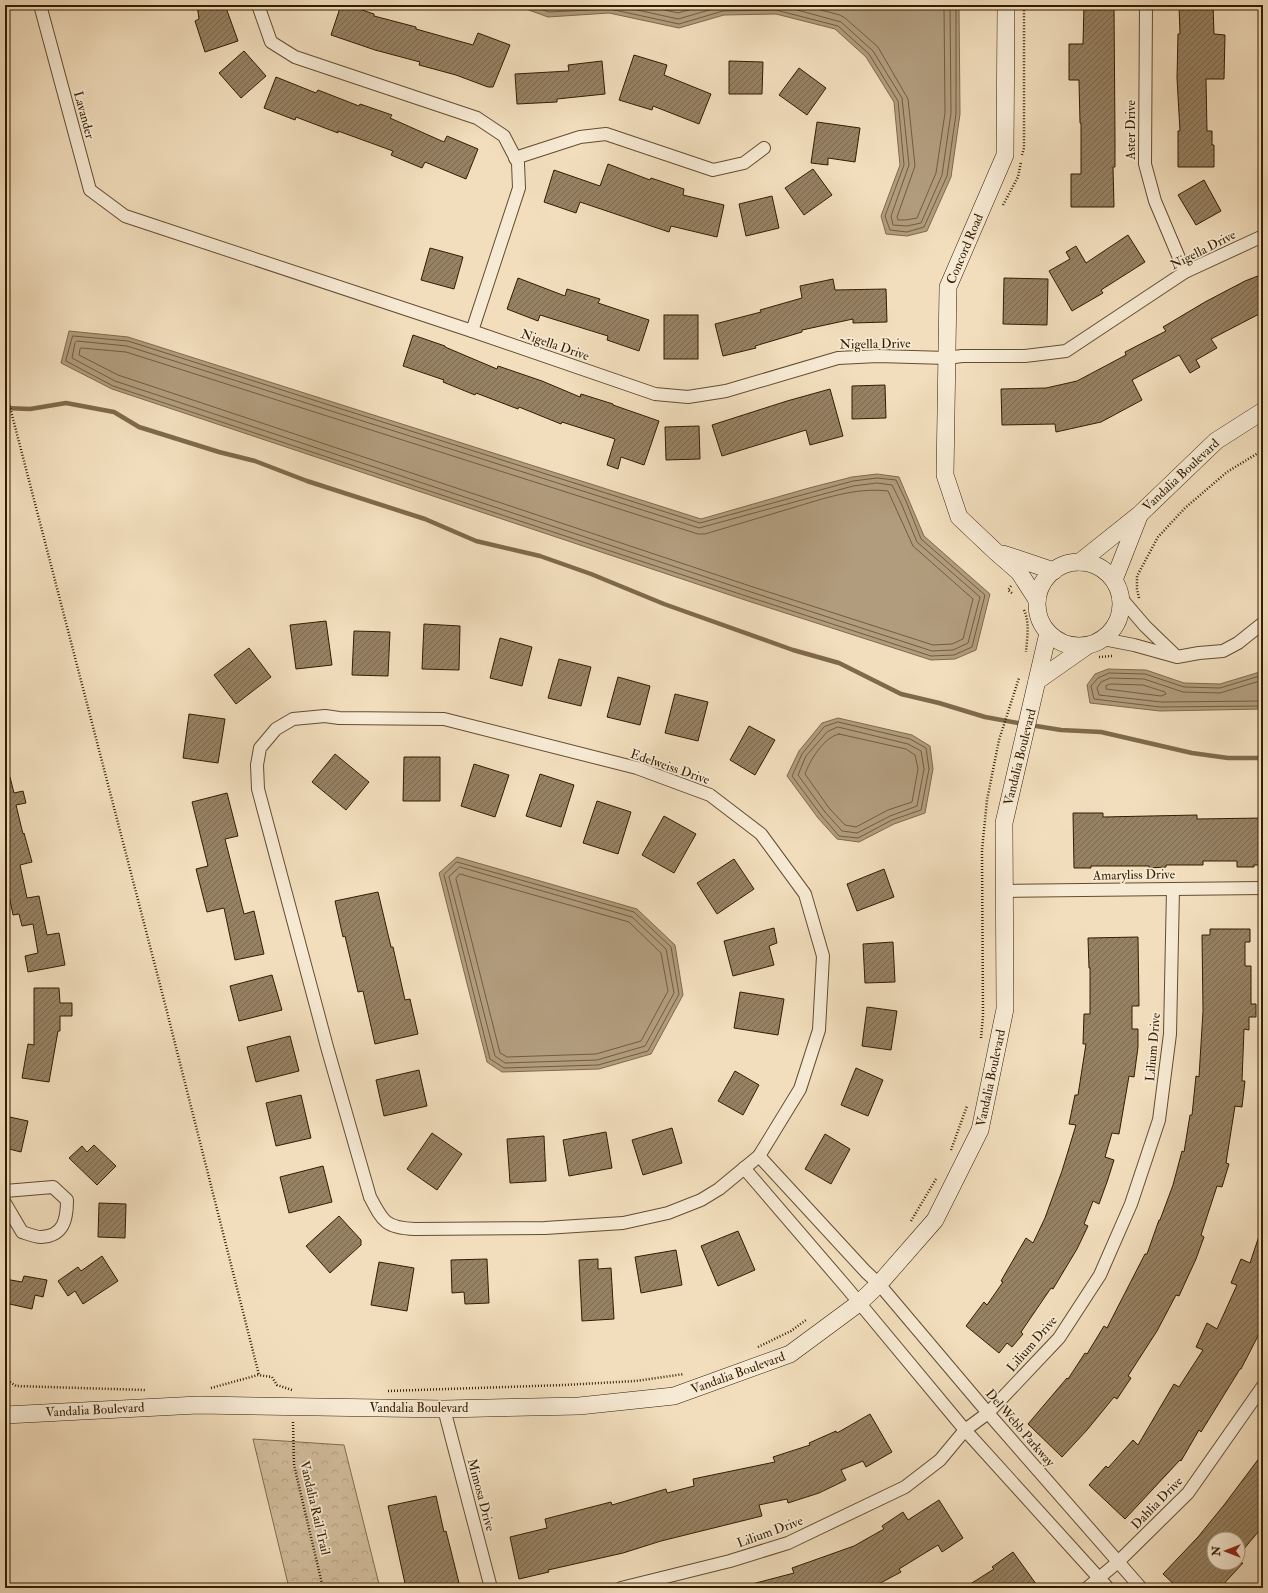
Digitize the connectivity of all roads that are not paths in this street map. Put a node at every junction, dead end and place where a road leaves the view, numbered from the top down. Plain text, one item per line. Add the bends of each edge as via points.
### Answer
1 (40, 5) edge
2 (258, 5) edge
3 (1006, 5) edge
4 (1146, 5) edge
5 (764, 148) dead end
6 (515, 158) junction
7 (1263, 236) edge
8 (1186, 272) junction
9 (472, 331) junction
10 (947, 358) junction
11 (1263, 410) edge
12 (1140, 514) junction
13 (996, 552) junction
14 (1080, 562) junction
15 (1054, 570) junction
16 (1114, 580) junction
17 (1121, 598) junction
18 (1029, 602) junction
19 (1263, 623) edge
20 (1048, 633) junction
21 (1103, 639) junction
22 (1090, 652) junction
23 (1177, 657) junction
24 (1037, 681) junction
25 (1263, 888) edge
26 (1173, 889) junction
27 (1005, 891) junction
28 (760, 1156) junction
29 (744, 1168) junction
30 (5, 1191) edge
31 (5, 1203) edge
32 (879, 1284) junction
33 (859, 1304) junction
34 (1263, 1386) edge
35 (444, 1409) junction
36 (988, 1413) junction
37 (5, 1415) edge
38 (965, 1430) junction
39 (1118, 1562) junction
40 (1099, 1577) junction
41 (490, 1588) edge
42 (621, 1588) edge
43 (1087, 1588) edge
44 (1108, 1588) edge
45 (1141, 1588) edge

1 - 9 street, Lavander via 90,190 125,216
2 - 6 street via 271,42 296,57 477,118 504,136
3 - 10 street, Concord Road via 1005,155 948,286
4 - 8 street, Aster Drive via 1145,164 1155,201
5 - 6 street via 744,163 713,170 606,134 580,137
6 - 9 street via 518,163 520,188
7 - 8 street, Nigella Drive
8 - 10 street, Nigella Drive via 1099,331 1066,350 1025,356
9 - 10 street, Nigella Drive via 655,394 688,397 726,391 838,358
10 - 13 street, Concord Road via 945,475 959,517
11 - 12 street, Vandalia Boulevard via 1216,441
12 - 14 street, Vandalia Boulevard
12 - 16 street, Vandalia Boulevard
13 - 15 street, Concord Road
13 - 18 street, Concord Road via 1020,572
14 - 15 street via 1066,564
14 - 16 street via 1093,564
15 - 18 street
16 - 17 street
17 - 21 street via 1118,621
17 - 23 street
18 - 20 street via 1038,612
19 - 23 street via 1238,643 1223,651
20 - 22 street via 1066,644
20 - 24 street, Vandalia Boulevard
21 - 22 street
21 - 23 street
22 - 24 street
24 - 27 street, Vandalia Boulevard via 1004,823
25 - 26 street, Amaryliss Drive
26 - 27 street, Amaryliss Drive
26 - 36 street, Lilium Drive via 1170,1034 1159,1120 1131,1204 1100,1275 1059,1338
27 - 32 street, Vandalia Boulevard via 1005,1009 980,1130 935,1220
28 - 29 street, Edelweiss Drive
28 - 29 street, Edelweiss Drive via 800,1089 819,1030 823,956 805,894 761,834 710,795 637,768 444,719 325,716 293,719 276,729 260,748 257,765 258,789 327,1047 370,1197 380,1217 399,1228 415,1229 545,1228 623,1223 668,1213 701,1200
28 - 32 street, Del Webb Parkway
29 - 33 street
30 - 31 street via 53,1187 67,1200 67,1213 63,1226 52,1235 40,1237 22,1232
32 - 33 street, Vandalia Boulevard
32 - 36 street, Del Webb Parkway
33 - 35 street, Vandalia Boulevard via 790,1354 674,1396 579,1406
33 - 38 street
34 - 39 street, Dahlia Drive via 1188,1493
35 - 37 street, Vandalia Boulevard via 198,1405
35 - 41 street, Mimosa Drive
36 - 38 street, Lilium Drive
36 - 39 street, Del Webb Parkway
38 - 40 street
38 - 42 street, Lilium Drive via 940,1460 905,1487 788,1543 730,1561
39 - 40 street, Dahlia Drive
39 - 45 street, Del Webb Parkway
40 - 43 street, Dahlia Drive
40 - 44 street

